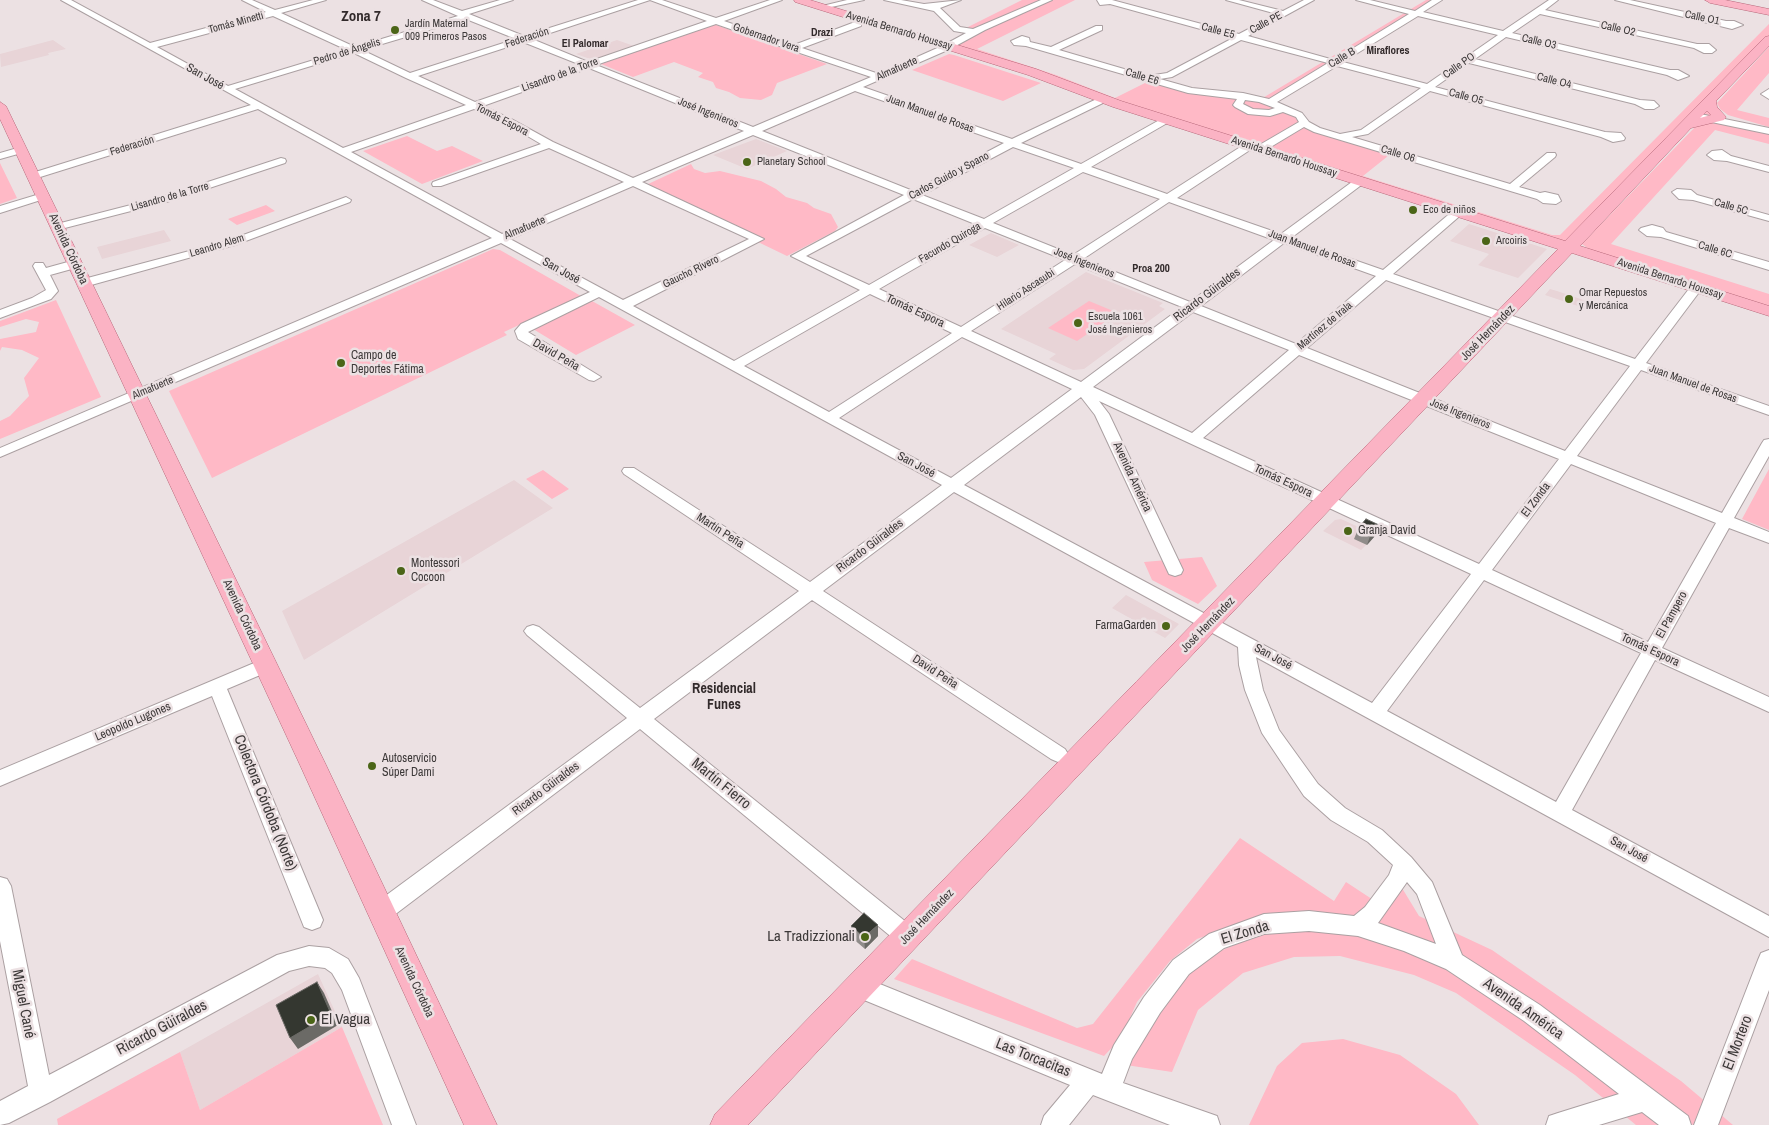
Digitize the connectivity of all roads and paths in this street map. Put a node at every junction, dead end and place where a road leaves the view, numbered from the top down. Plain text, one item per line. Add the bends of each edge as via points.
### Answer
1 (65, 0) edge
2 (246, 0) edge
3 (322, 0) edge
4 (426, 0) edge
5 (509, 0) edge
6 (646, 0) edge
7 (654, 0) edge
8 (778, 0) edge
9 (799, 0) edge
10 (860, 0) edge
11 (888, 0) edge
12 (957, 0) edge
13 (1048, 0) edge
14 (1101, 0) edge
15 (1230, 0) edge
16 (1310, 0) edge
17 (1360, 0) edge
18 (1426, 0) edge
19 (1438, 0) edge
20 (1554, 0) edge
21 (1619, 0) edge
22 (1710, 0) edge
23 (1719, 0) edge
24 (1110, 1) edge
25 (822, 7) junction
26 (939, 7) junction
27 (1538, 11) junction
28 (1769, 11) edge
29 (1412, 12) junction
30 (274, 13) junction
31 (1284, 14) junction
32 (464, 15) junction
33 (715, 21) junction
34 (1726, 23) dead end
35 (858, 24) dead end
36 (1099, 28) dead end
37 (958, 33) junction
38 (1505, 34) junction
39 (1240, 37) junction
40 (523, 39) junction
41 (1769, 40) edge
42 (1026, 43) dead end
43 (150, 46) junction
44 (947, 47) junction
45 (1699, 47) dead end
46 (794, 48) junction
47 (354, 50) junction
48 (1052, 50) junction
49 (1468, 60) junction
50 (1330, 61) junction
51 (589, 65) junction
52 (1670, 73) dead end
53 (1169, 75) junction
54 (409, 76) junction
55 (879, 77) junction
56 (1144, 78) junction
57 (854, 87) junction
58 (1175, 87) junction
59 (1428, 87) junction
60 (227, 89) junction
61 (1243, 96) junction
62 (1104, 99) junction
63 (1261, 99) junction
64 (1710, 100) junction
65 (1271, 102) junction
66 (1640, 103) dead end
67 (0, 106) edge
68 (259, 106) junction
69 (475, 106) junction
70 (1284, 108) junction
71 (1715, 116) junction
72 (1695, 117) junction
73 (1166, 120) junction
74 (1306, 124) junction
75 (1769, 130) edge
76 (753, 131) junction
77 (1364, 132) junction
78 (1336, 135) junction
79 (1605, 135) dead end
80 (1012, 143) junction
81 (549, 144) junction
82 (1374, 147) junction
83 (1254, 148) junction
84 (21, 150) junction
85 (342, 152) junction
86 (1551, 155) dead end
87 (0, 156) edge
88 (1727, 158) dead end
89 (281, 161) dead end
90 (1082, 168) junction
91 (1769, 169) edge
92 (33, 176) junction
93 (1360, 181) junction
94 (633, 182) junction
95 (437, 184) dead end
96 (1512, 188) junction
97 (913, 195) junction
98 (43, 196) junction
99 (1540, 197) dead end
100 (1693, 197) dead end
101 (1168, 198) junction
102 (346, 200) dead end
103 (0, 210) edge
104 (1458, 212) junction
105 (1769, 218) edge
106 (984, 224) junction
107 (57, 227) junction
108 (1662, 234) dead end
109 (501, 239) junction
110 (758, 239) joint
111 (1282, 239) junction
112 (1570, 248) junction
113 (797, 256) joint
114 (1074, 259) junction
115 (75, 264) junction
116 (1769, 266) edge
117 (41, 269) joint
118 (1385, 275) junction
119 (84, 282) junction
120 (1696, 288) junction
121 (869, 289) junction
122 (600, 292) junction
123 (47, 296) joint
124 (624, 305) junction
125 (1192, 306) junction
126 (1769, 311) edge
127 (0, 314) edge
128 (1504, 317) junction
129 (961, 332) junction
130 (1298, 349) junction
131 (1638, 365) junction
132 (735, 366) junction
133 (594, 377) dead end
134 (1082, 388) junction
135 (137, 395) junction
136 (1424, 400) junction
137 (1769, 411) edge
138 (829, 418) junction
139 (1193, 439) junction
140 (1769, 443) edge
141 (0, 453) edge
142 (1568, 457) junction
143 (629, 471) dead end
144 (953, 484) junction
145 (1327, 501) junction
146 (1725, 520) junction
147 (1769, 538) edge
148 (1175, 570) dead end
149 (1481, 572) junction
150 (811, 591) junction
151 (1210, 623) junction
152 (533, 631) dead end
153 (1246, 643) junction
154 (1652, 651) junction
155 (266, 666) junction
156 (217, 686) junction
157 (1769, 705) edge
158 (1375, 713) junction
159 (640, 719) junction
160 (1058, 754) dead end
161 (0, 778) edge
162 (1560, 813) junction
163 (1404, 863) junction
164 (0, 886) edge
165 (381, 912) junction
166 (312, 920) dead end
167 (1358, 926) junction
168 (1769, 927) edge
169 (908, 937) junction
170 (1769, 960) edge
171 (1454, 962) junction
172 (860, 987) junction
173 (1099, 1085) junction
174 (41, 1092) junction
175 (1645, 1098) junction
176 (0, 1114) edge
177 (404, 1125) edge
178 (481, 1125) edge
179 (726, 1125) edge
180 (1054, 1125) edge
181 (1208, 1125) edge
182 (1558, 1125) edge
183 (1679, 1125) edge
184 (1706, 1125) edge

1 - 43 street, San José
2 - 30 street, Tomás Espora
3 - 30 street, Tomás Minetti
4 - 32 street, José Ingenieros
5 - 32 street, Pedro de Ángelis
6 - 40 street, Federación
7 - 33 street, Gobernador Vera
8 - 33 street, Lisandro de la Torre
9 - 25 main road, Avenida Bernardo Houssay
10 - 25 street
11 - 26 street
12 - 26 street
13 - 37 street, Almafuerte via 973,32
14 - 24 street, Calle E5 via 1102,3
15 - 31 street
16 - 31 street, Calle PE
17 - 29 street, Calle O3
18 - 29 street, Calle B
19 - 29 street, Calle B
20 - 27 street, Calle PO
21 - 34 street, Calle O1
22 - 28 main road
23 - 28 main road
24 - 39 street, Calle E5
25 - 44 main road, Avenida Bernardo Houssay
26 - 37 street via 946,20 944,28
27 - 38 street, Calle PO
27 - 45 street, Calle O2
29 - 38 street, Calle O3
29 - 50 street, Calle B
30 - 43 street, Tomás Minetti
30 - 47 street, Tomás Espora
31 - 39 street, Calle PE
32 - 40 street, José Ingenieros
32 - 47 street, Pedro de Ángelis
33 - 46 street, Gobernador Vera
33 - 51 street, Lisandro de la Torre
35 - 46 street
36 - 48 street
37 - 44 street, Almafuerte
38 - 49 street, Calle PO
38 - 52 street, Calle O3
39 - 50 street, Calle E5
39 - 53 street, Calle PE
40 - 51 street, José Ingenieros
40 - 54 street, Federación
41 - 64 main road, José Hernández
42 - 48 street, Calle E6
43 - 60 street, San José
44 - 55 street, Almafuerte
44 - 62 main road, Avenida Bernardo Houssay via 1062,82
46 - 55 street, Gobernador Vera
47 - 54 street, Tomás Espora
47 - 60 street, Pedro de Ángelis
48 - 56 street, Calle E6
49 - 59 street, Calle PO
49 - 66 street, Calle O4
50 - 59 street, Calle O5
50 - 63 street, Calle B
50 - 65 street, Calle B
51 - 69 street, Lisandro de la Torre
51 - 76 street, José Ingenieros
53 - 56 street, Calle PE
53 - 58 street via 1167,83
54 - 69 street, Tomás Espora
55 - 57 street, Almafuerte
56 - 58 street, Calle E6
57 - 76 street, Almafuerte
57 - 80 street, Juan Manuel de Rosas
58 - 61 street, Calle E6
59 - 77 street, Calle PO
59 - 79 street, Calle O5
60 - 68 street, San José
61 - 63 street, Calle E6
61 - 70 street via 1238,105 1251,112 1270,114
62 - 73 main road, Avenida Bernardo Houssay
62 - 80 street, Carlos Guido y Spano
63 - 65 street, Calle O6
64 - 71 main road
64 - 72 main road, José Hernández
65 - 70 street, Calle O6
67 - 84 main road, Avenida Córdoba
68 - 85 street, San José
68 - 92 street, Federación
69 - 81 street, Tomás Espora
69 - 85 street, Lisandro de la Torre
70 - 74 street, Calle O6 via 1299,115
71 - 72 main road
71 - 72 street
71 - 75 street
72 - 112 main road, José Hernández
73 - 83 main road, Avenida Bernardo Houssay
73 - 90 street, Facundo Quiroga
74 - 78 street, Calle O6
74 - 83 street
76 - 94 street, Almafuerte
76 - 97 street, José Ingenieros
77 - 78 street, Calle PO
77 - 82 street via 1365,142
78 - 82 street, Calle O6
80 - 90 street, Juan Manuel de Rosas
80 - 97 street, Carlos Guido y Spano
81 - 94 street, Tomás Espora
81 - 95 street
82 - 96 street, Calle O6
83 - 93 main road, Avenida Bernardo Houssay
83 - 101 street, Hilario Ascasubi
84 - 87 street
84 - 92 main road, Avenida Córdoba
85 - 109 street, San José
86 - 96 street
88 - 91 street
89 - 107 street, Lisandro de la Torre via 166,199
90 - 101 street, Juan Manuel de Rosas
90 - 106 street, Facundo Quiroga
92 - 98 main road, Avenida Córdoba
93 - 104 main road, Avenida Bernardo Houssay
93 - 111 street, Ricardo Güiraldes
94 - 109 street, Almafuerte
94 - 110 street, Tomás Espora
96 - 99 street, Calle O6
97 - 106 street, José Ingenieros
97 - 113 street, Carlos Guido y Spano
98 - 103 street
98 - 107 main road, Avenida Córdoba
100 - 105 street, Calle 5C
101 - 111 street, Juan Manuel de Rosas
101 - 114 street, Hilario Ascasubi
102 - 119 street, Leandro Alem via 231,243
104 - 112 main road, Avenida Bernardo Houssay
104 - 118 street, Martínez de Irala
106 - 114 street, José Ingenieros
106 - 121 street, Facundo Quiroga
107 - 115 main road, Avenida Córdoba
108 - 116 street, Calle 6C
109 - 122 street, San José
109 - 135 street, Almafuerte
110 - 124 street, Gaucho Rivero
111 - 118 street, Juan Manuel de Rosas
111 - 125 street, Ricardo Güiraldes
112 - 120 main road, Avenida Bernardo Houssay
112 - 128 main road, José Hernández
113 - 121 street, Tomás Espora
114 - 125 street, José Ingenieros
114 - 129 street, Hilario Ascasubi
115 - 117 street
115 - 119 main road, Avenida Córdoba
117 - 123 street via 52,291
118 - 128 street, Juan Manuel de Rosas
118 - 130 street, Martínez de Irala
119 - 135 main road, Avenida Córdoba
120 - 126 main road, Avenida Bernardo Houssay
120 - 131 street, El Zonda
121 - 129 street, Tomás Espora
121 - 132 street, Facundo Quiroga
122 - 124 street, San José
122 - 133 street, David Peña via 521,331 523,336
123 - 127 street
124 - 132 street, San José
125 - 130 street, José Ingenieros
125 - 134 street, Ricardo Güiraldes
128 - 131 street, Juan Manuel de Rosas
128 - 136 main road, José Hernández
129 - 134 street, Tomás Espora
129 - 138 street, Hilario Ascasubi
130 - 136 street, José Ingenieros
130 - 139 street, Martínez de Irala
131 - 137 street, Juan Manuel de Rosas
131 - 142 street, El Zonda
132 - 138 street, San José
134 - 139 street, Tomás Espora
134 - 144 street, Ricardo Güiraldes
134 - 148 street, Avenida América via 1102,414
135 - 141 street, Almafuerte
135 - 155 main road, Avenida Córdoba
136 - 142 street, José Ingenieros
136 - 145 main road, José Hernández
138 - 144 street, San José
139 - 145 street, Tomás Espora
140 - 146 street, El Pampero
142 - 146 street, José Ingenieros
142 - 149 street, El Zonda
143 - 150 street, Martín Peña
144 - 150 street, Ricardo Güiraldes
144 - 151 street, San José
145 - 149 street, Tomás Espora
145 - 151 main road, José Hernández
146 - 147 street, José Ingenieros
146 - 154 street, El Pampero
149 - 154 street, Tomás Espora
149 - 158 street, El Zonda
150 - 159 street, Ricardo Güiraldes
150 - 160 street, David Peña
151 - 153 street, San José
151 - 169 main road, José Hernández
152 - 159 street, Martín Fierro
153 - 158 street, San José
153 - 163 street via 1254,690 1272,733 1311,790 1338,814 1374,836
154 - 157 street, Tomás Espora
154 - 162 street, El Pampero
155 - 156 street, Leopoldo Lugones
155 - 165 main road, Avenida Córdoba
156 - 161 street, Leopoldo Lugones
156 - 166 street, Colectora Córdoba (Norte)
158 - 162 street, San José
159 - 165 street, Ricardo Güiraldes
159 - 169 street, Martín Fierro
162 - 168 street, San José
163 - 167 street via 1397,880 1373,914
163 - 171 street via 1425,890
164 - 174 street, Miguel Cané
165 - 178 main road, Avenida Córdoba
167 - 171 street, El Zonda via 1408,942
167 - 173 street, El Zonda via 1309,921 1264,924 1216,941 1181,967
169 - 172 main road, José Hernández
170 - 184 street, El Mortero
171 - 175 street, Avenida América via 1532,1012
172 - 173 street, Las Torcacitas
172 - 179 main road, José Hernández
173 - 180 street, El Zonda
173 - 181 street, Las Torcacitas
174 - 176 street, Ricardo Güiraldes
174 - 177 street, Ricardo Güiraldes via 285,962 308,956 329,958 340,966 351,985
175 - 182 street
175 - 183 street, Avenida América

